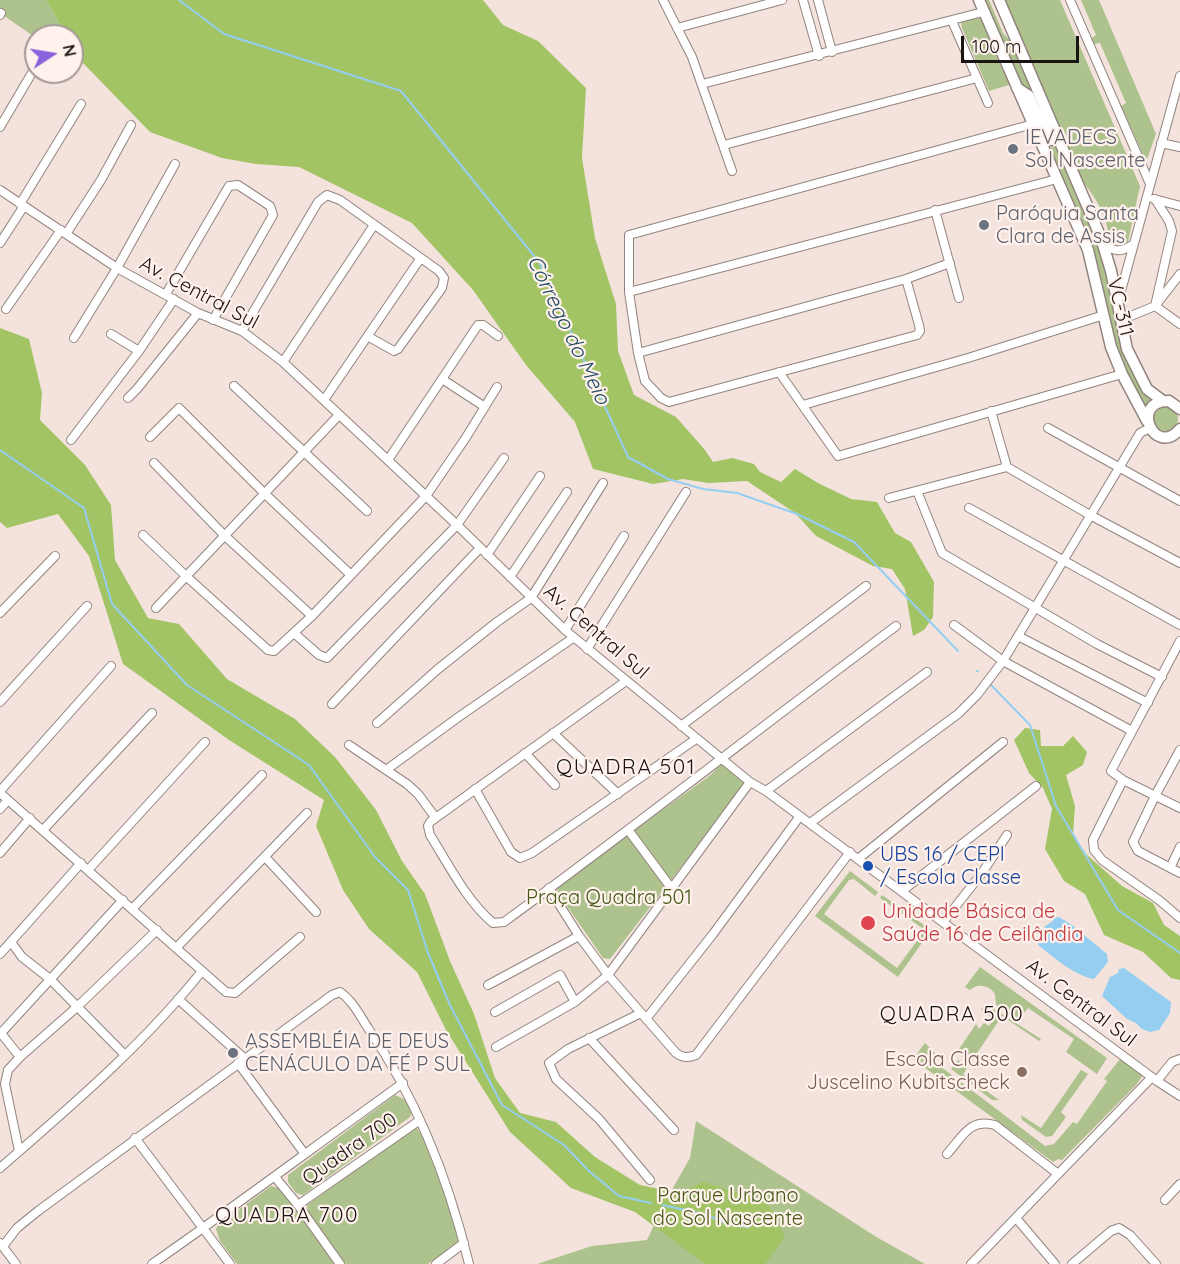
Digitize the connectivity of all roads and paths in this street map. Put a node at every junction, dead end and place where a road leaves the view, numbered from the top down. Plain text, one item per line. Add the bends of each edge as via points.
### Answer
1 (663, 0) edge
2 (782, 0) edge
3 (803, 0) edge
4 (818, 0) edge
5 (979, 0) edge
6 (997, 0) edge
7 (1070, 0) edge
8 (983, 12) junction
9 (952, 21) junction
10 (677, 28) junction
11 (832, 52) junction
12 (819, 56) junction
13 (1180, 76) edge
14 (976, 78) junction
15 (25, 84) edge
16 (702, 84) junction
17 (1179, 87) edge
18 (1017, 88) junction
19 (988, 103) dead end
20 (81, 104) dead end
21 (1033, 124) junction
22 (131, 125) dead end
23 (0, 127) edge
24 (1056, 133) junction
25 (1161, 143) junction
26 (724, 145) junction
27 (1180, 147) edge
28 (175, 164) dead end
29 (732, 171) dead end
30 (1057, 179) junction
31 (1150, 184) junction
32 (1, 192) edge
33 (1150, 198) junction
34 (22, 205) junction
35 (1180, 206) edge
36 (935, 210) junction
37 (374, 225) junction
38 (64, 232) junction
39 (1101, 238) junction
40 (0, 243) edge
41 (1132, 244) junction
42 (420, 259) junction
43 (950, 263) junction
44 (117, 268) junction
45 (1180, 274) edge
46 (906, 279) junction
47 (629, 292) junction
48 (170, 297) junction
49 (959, 297) dead end
50 (1118, 305) junction
51 (1155, 306) junction
52 (6, 309) dead end
53 (198, 313) junction
54 (1104, 315) junction
55 (213, 320) junction
56 (1121, 320) junction
57 (1180, 324) edge
58 (242, 331) junction
59 (111, 334) dead end
60 (498, 336) dead end
61 (369, 337) junction
62 (74, 338) dead end
63 (139, 351) junction
64 (638, 353) junction
65 (283, 362) junction
66 (779, 372) junction
67 (1122, 374) junction
68 (442, 379) junction
69 (234, 386) dead end
70 (497, 387) dead end
71 (128, 399) dead end
72 (324, 400) junction
73 (1163, 401) junction
74 (803, 405) junction
75 (485, 407) junction
76 (1180, 409) edge
77 (991, 411) junction
78 (339, 416) junction
79 (1149, 424) junction
80 (1048, 428) dead end
81 (1178, 434) edge
82 (150, 437) dead end
83 (71, 440) dead end
84 (304, 451) junction
85 (504, 458) dead end
86 (388, 460) junction
87 (154, 464) dead end
88 (1006, 467) junction
89 (1118, 468) junction
90 (540, 476) dead end
91 (603, 483) dead end
92 (917, 491) junction
93 (567, 492) dead end
94 (686, 492) dead end
95 (264, 493) junction
96 (426, 496) junction
97 (889, 498) dead end
98 (1180, 501) edge
99 (969, 508) dead end
100 (367, 511) dead end
101 (1090, 515) junction
102 (457, 525) junction
103 (143, 535) dead end
104 (224, 535) junction
105 (624, 536) dead end
106 (480, 548) junction
107 (488, 555) junction
108 (55, 556) dead end
109 (1063, 559) junction
110 (1180, 563) edge
111 (351, 574) junction
112 (187, 577) junction
113 (510, 577) junction
114 (866, 586) dead end
115 (531, 598) junction
116 (87, 606) dead end
117 (1035, 607) junction
118 (156, 608) dead end
119 (0, 614) edge
120 (312, 616) junction
121 (1180, 625) edge
122 (896, 626) dead end
123 (954, 626) dead end
124 (565, 630) junction
125 (294, 633) junction
126 (1018, 636) junction
127 (573, 638) junction
128 (1180, 643) edge
129 (587, 649) junction
130 (1003, 661) junction
131 (111, 666) dead end
132 (927, 672) dead end
133 (1162, 677) junction
134 (627, 681) junction
135 (0, 702) edge
136 (332, 704) dead end
137 (1148, 704) junction
138 (152, 712) dead end
139 (377, 723) dead end
140 (681, 726) junction
141 (1132, 731) junction
142 (553, 733) junction
143 (696, 739) junction
144 (206, 742) dead end
145 (1003, 742) dead end
146 (349, 745) dead end
147 (1180, 750) edge
148 (525, 753) junction
149 (723, 759) junction
150 (386, 770) junction
151 (262, 775) dead end
152 (1123, 780) junction
153 (750, 782) junction
154 (555, 785) dead end
155 (1036, 786) dead end
156 (475, 789) junction
157 (766, 791) junction
158 (0, 792) edge
159 (618, 794) junction
160 (1155, 796) junction
161 (8, 800) junction
162 (1180, 808) edge
163 (0, 809) edge
164 (307, 813) dead end
165 (800, 816) junction
166 (435, 817) junction
167 (30, 818) junction
168 (810, 823) junction
169 (43, 830) junction
170 (629, 831) junction
171 (1007, 836) dead end
172 (1180, 847) edge
173 (850, 852) junction
174 (0, 853) edge
175 (266, 858) junction
176 (858, 859) junction
177 (81, 862) junction
178 (1170, 868) junction
179 (88, 869) junction
180 (1180, 873) edge
181 (549, 888) junction
182 (672, 889) junction
183 (902, 891) junction
184 (123, 900) junction
185 (133, 908) junction
186 (316, 912) dead end
187 (1180, 918) edge
188 (944, 921) junction
189 (157, 930) junction
190 (579, 936) junction
191 (300, 938) dead end
192 (11, 942) junction
193 (177, 947) junction
194 (0, 954) edge
195 (202, 971) junction
196 (608, 975) junction
197 (50, 979) junction
198 (488, 985) dead end
199 (178, 999) junction
200 (574, 1002) junction
201 (77, 1007) junction
202 (495, 1012) dead end
203 (644, 1016) junction
204 (0, 1032) edge
205 (589, 1038) junction
206 (495, 1047) dead end
207 (125, 1055) junction
208 (20, 1057) junction
209 (1180, 1059) edge
210 (241, 1061) junction
211 (1155, 1079) junction
212 (403, 1083) junction
213 (1180, 1096) edge
214 (420, 1120) junction
215 (675, 1130) dead end
216 (135, 1138) junction
217 (19, 1151) junction
218 (304, 1154) junction
219 (947, 1154) dead end
220 (0, 1168) edge
221 (1058, 1174) junction
222 (275, 1177) junction
223 (650, 1180) dead end
224 (1180, 1184) edge
225 (1165, 1200) dead end
226 (298, 1205) junction
227 (1017, 1218) junction
228 (203, 1228) junction
229 (464, 1243) junction
230 (2, 1244) edge
231 (16, 1264) edge
232 (152, 1264) edge
233 (230, 1264) edge
234 (340, 1264) edge
235 (436, 1264) edge
236 (469, 1264) edge
237 (971, 1264) edge
238 (1055, 1264) edge
239 (1072, 1264) edge
240 (1156, 1264) edge

1 - 10 street
2 - 10 street
3 - 12 street
4 - 11 street
5 - 8 main road, VC-311
6 - 24 main road, VC-311
7 - 31 street
8 - 9 street
8 - 18 main road, VC-311
9 - 11 street
9 - 14 street
10 - 16 street
11 - 12 street
12 - 16 street
13 - 17 street
14 - 19 street
14 - 26 street
15 - 23 street
16 - 26 street
17 - 25 street
18 - 21 main road, VC-311
18 - 24 main road via 1029,96 1047,137 1054,139
20 - 34 street
21 - 30 main road, VC-311
21 - 47 street via 629,236
22 - 38 street via 96,187
24 - 39 main road, VC-311
25 - 27 street
25 - 31 street
26 - 29 street
28 - 44 street
30 - 36 street
30 - 54 main road, VC-311 via 1088,250
31 - 33 street
32 - 34 street, Av. Central Sul
33 - 35 street
33 - 41 street
33 - 51 street via 1169,221 1172,231
34 - 38 street, Av. Central Sul
34 - 40 street
36 - 43 street
36 - 47 street
37 - 42 street
37 - 58 street via 340,200 322,198
37 - 65 street
38 - 44 street, Av. Central Sul
38 - 52 street
39 - 41 street via 1108,248 1116,250 1125,251
39 - 50 main road, VC-311
41 - 50 street
42 - 61 street
42 - 61 street via 442,274 442,288 396,351
43 - 46 street
43 - 49 street
44 - 48 street, Av. Central Sul
44 - 62 street
45 - 51 street
46 - 64 street
46 - 66 street via 919,325 917,334
47 - 64 street
48 - 53 street, Av. Central Sul
48 - 55 street via 229,186 238,185 270,206 273,215
48 - 63 street
50 - 56 main road, VC-311
51 - 56 street
51 - 57 street
53 - 55 street, Av. Central Sul
53 - 71 street
54 - 67 main road, VC-311
54 - 74 street
55 - 58 street, Av. Central Sul
56 - 73 main road, VC-311 via 1137,372 1147,389
58 - 65 street, Av. Central Sul
59 - 63 street
60 - 68 street via 478,325
61 - 72 street
63 - 83 street
64 - 66 street via 645,381 669,402
65 - 72 street, Av. Central Sul
66 - 74 street
67 - 77 street
67 - 79 main road, VC-311
68 - 75 street
68 - 86 street
69 - 84 street
70 - 75 street
72 - 78 street, Av. Central Sul
73 - 76 main road, VC-311
73 - 79 main road via 1150,410
74 - 77 street via 838,456
75 - 96 street
77 - 88 street
78 - 84 street
78 - 86 street, Av. Central Sul
79 - 81 main road via 1162,437
79 - 89 street
80 - 89 street
82 - 95 street via 179,408
84 - 95 street
84 - 100 street
85 - 102 street
86 - 96 street, Av. Central Sul
87 - 104 street
88 - 92 street
88 - 101 street
89 - 98 street
89 - 101 street
90 - 107 street
91 - 115 street
92 - 97 street
92 - 117 street via 942,552
93 - 113 street
94 - 129 street
95 - 104 street
95 - 111 street
96 - 102 street, Av. Central Sul
96 - 111 street
99 - 109 street
101 - 109 street
101 - 110 street
102 - 106 street, Av. Central Sul
102 - 125 street via 327,658
103 - 112 street
104 - 112 street
104 - 120 street
105 - 124 street
106 - 107 street, Av. Central Sul
106 - 136 street
107 - 113 street, Av. Central Sul
108 - 119 street
109 - 117 street
109 - 121 street
111 - 120 street
112 - 118 street
112 - 125 street via 268,650 276,649
113 - 115 street, Av. Central Sul
114 - 140 street
115 - 124 street, Av. Central Sul
115 - 139 street via 438,669
116 - 135 street
117 - 126 street
117 - 133 street
120 - 125 street
122 - 149 street
123 - 130 street
124 - 127 street, Av. Central Sul
126 - 130 street
126 - 137 street
127 - 129 street, Av. Central Sul
127 - 150 street
128 - 133 street
129 - 134 street, Av. Central Sul
130 - 141 street
130 - 168 street via 958,714
131 - 158 street
132 - 157 street
133 - 137 street
134 - 140 street, Av. Central Sul
134 - 142 street
137 - 141 street
138 - 169 street
140 - 143 street, Av. Central Sul
141 - 152 street via 1111,771
142 - 148 street
142 - 159 street
143 - 149 street, Av. Central Sul
143 - 159 street
144 - 179 street
145 - 176 street
146 - 150 street
147 - 160 street
148 - 154 street
148 - 156 street
149 - 153 street, Av. Central Sul
149 - 170 street
150 - 166 street via 418,794
151 - 185 street
152 - 160 street
152 - 187 street via 1093,840 1094,850
153 - 157 street, Av. Central Sul
153 - 182 street
155 - 183 street
156 - 159 street via 511,852 520,858
156 - 166 street
157 - 165 street, Av. Central Sul
158 - 161 street
160 - 162 street
160 - 178 street via 1133,842 1138,851
161 - 163 street
161 - 167 street
164 - 175 street
165 - 168 street, Av. Central Sul
165 - 203 street via 713,934
166 - 181 street via 428,826 430,835 483,915 493,923 504,922
167 - 169 street
167 - 174 street
168 - 173 street, Av. Central Sul
169 - 177 street
170 - 181 street
170 - 182 street
171 - 188 street
172 - 178 street
173 - 176 street, Av. Central Sul
173 - 203 street via 696,1055 686,1058 676,1053
175 - 186 street
175 - 193 street
176 - 183 street, Av. Central Sul
177 - 179 street
177 - 192 street
178 - 180 street
179 - 184 street
181 - 190 street
182 - 196 street
183 - 188 street, Av. Central Sul
184 - 185 street
184 - 197 street
185 - 189 street
188 - 211 street, Av. Central Sul
189 - 193 street
189 - 201 street
190 - 196 street
190 - 198 street
191 - 195 street via 235,993 226,992
192 - 194 street
192 - 197 street via 22,957
193 - 195 street
195 - 199 street
196 - 200 street
196 - 203 street
197 - 201 street
197 - 204 street
199 - 207 street
199 - 210 street
200 - 202 street via 561,975
200 - 206 street
201 - 207 street
201 - 208 street
203 - 205 street
204 - 208 street
205 - 215 street
205 - 223 street via 549,1063 553,1073 572,1097 599,1119
207 - 217 street
208 - 217 street via 8,1070 5,1084
209 - 211 street
210 - 212 street, Quadra 700 via 340,992 348,997
210 - 216 street
210 - 218 street
211 - 213 street, Av. Central Sul
211 - 221 street
212 - 214 street, Quadra 700
212 - 218 street
214 - 226 street, Quadra 700
214 - 229 street, Quadra 700
216 - 228 street
216 - 230 street via 23,1222
217 - 220 street
218 - 222 street
219 - 221 street via 974,1125 983,1122 995,1125
221 - 227 street
222 - 226 street, Quadra 700
222 - 228 street
224 - 225 street
226 - 234 street, Quadra 700
227 - 237 street
227 - 238 street
228 - 232 street
228 - 233 street
229 - 235 street
229 - 236 street, Quadra 700
230 - 231 street
239 - 240 street via 1119,1228

